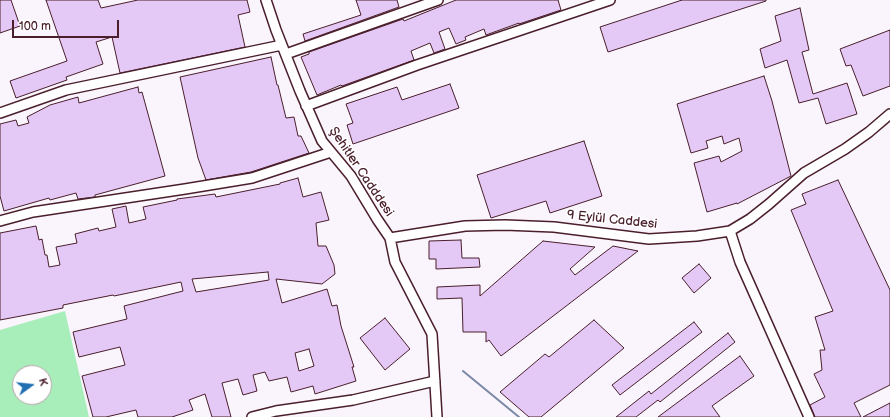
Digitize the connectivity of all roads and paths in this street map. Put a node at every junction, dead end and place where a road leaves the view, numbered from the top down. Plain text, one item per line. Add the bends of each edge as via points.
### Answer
1 (266, 0) edge
2 (438, 0) edge
3 (610, 0) edge
4 (282, 45) junction
5 (286, 54) junction
6 (306, 106) junction
7 (0, 113) edge
8 (890, 114) edge
9 (331, 152) junction
10 (0, 220) edge
11 (730, 231) junction
12 (390, 238) junction
13 (435, 381) junction
14 (252, 417) edge
15 (437, 417) edge
16 (809, 417) edge

1 - 4 street, Şehitler Cadddesi
2 - 5 street
3 - 6 street via 417,65
4 - 5 street, Şehitler Cadddesi
4 - 7 street via 66,90
5 - 6 street, Şehitler Cadddesi
6 - 9 street, Şehitler Cadddesi via 322,142
8 - 11 street, 9 Eylül Caddesi via 845,149 804,173 755,215
9 - 10 street via 252,178 33,212
9 - 12 street, Şehitler Cadddesi via 351,176
11 - 12 street, 9 Eylül Caddesi via 649,239 554,227 505,225 465,226
11 - 16 street via 740,262
12 - 13 street, Şehitler Cadddesi via 395,262 432,334
13 - 14 street via 353,400
13 - 15 street, Şehitler Cadddesi

